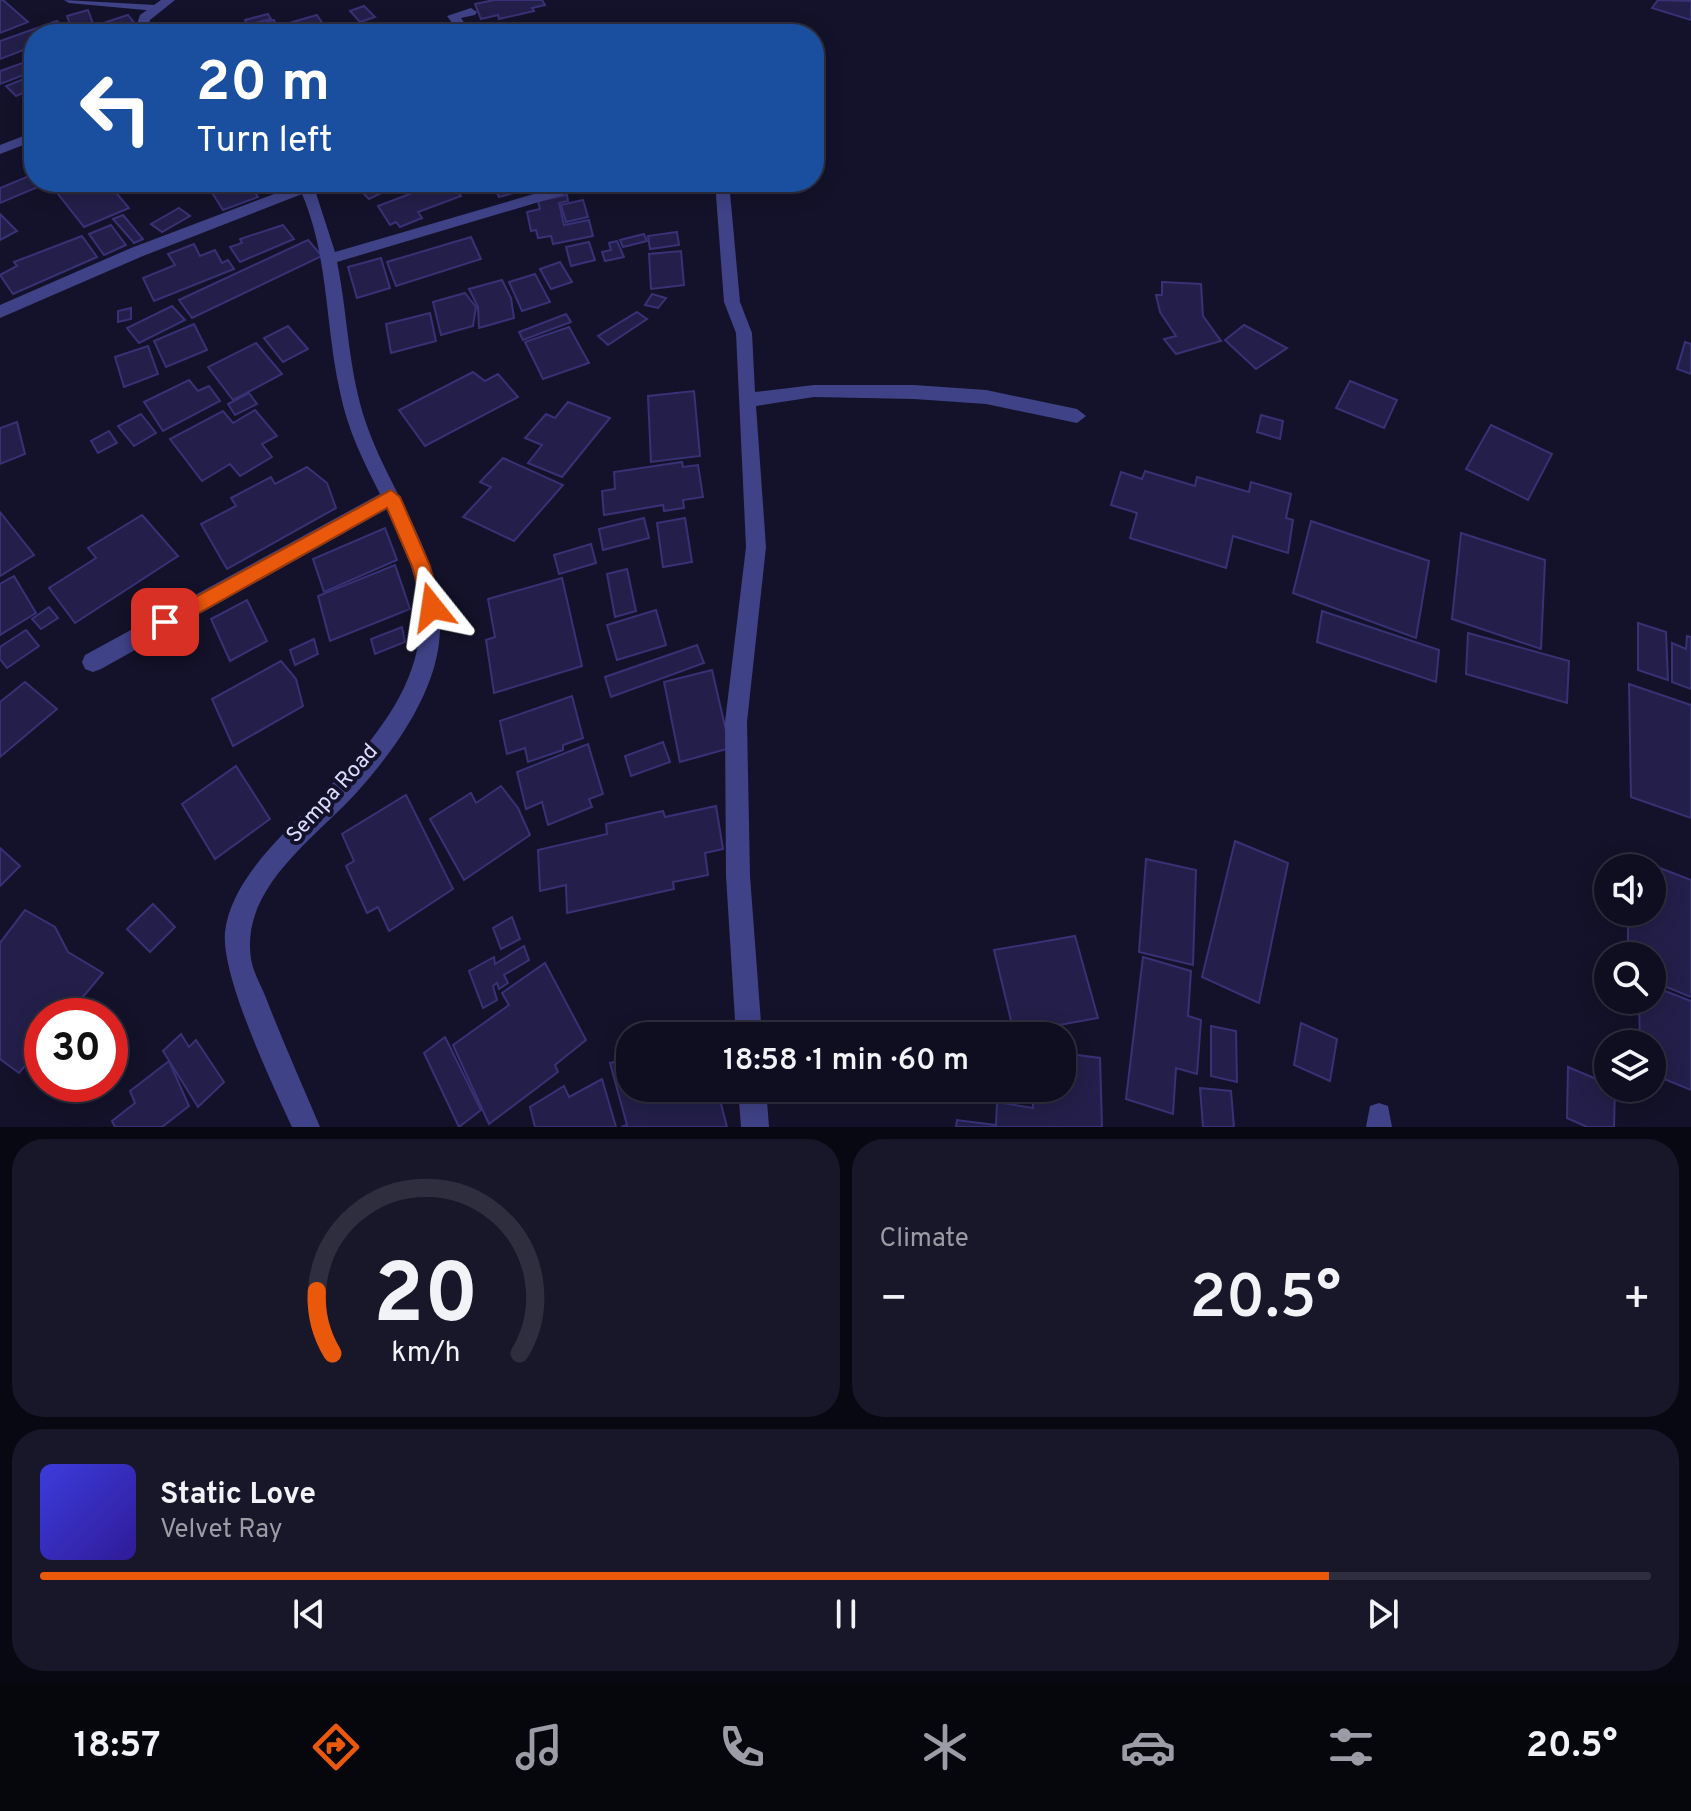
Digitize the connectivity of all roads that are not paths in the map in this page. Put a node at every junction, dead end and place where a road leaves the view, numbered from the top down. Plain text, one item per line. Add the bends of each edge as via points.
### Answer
1 (69, 0) edge
2 (169, 0) edge
3 (156, 8) junction
4 (471, 12) dead end
5 (142, 24) edge
6 (459, 24) edge
7 (24, 140) edge
8 (0, 150) edge
9 (286, 192) edge
10 (309, 192) edge
11 (557, 192) edge
12 (723, 192) edge
13 (329, 259) junction
14 (0, 312) edge
15 (747, 402) junction
16 (1077, 416) dead end
17 (391, 497) junction
18 (93, 662) dead end
19 (748, 1022) edge
20 (753, 1102) edge
21 (306, 1127) edge
22 (755, 1127) edge

1 - 3 lane
2 - 3 street
3 - 5 street
4 - 6 street via 453,16
7 - 8 street
9 - 14 street
10 - 13 street, Sempa Road
11 - 13 street
12 - 15 street via 732,302 744,333
13 - 17 street, Sempa Road via 342,367 357,424
15 - 16 street via 814,391 914,392 986,397
15 - 19 street via 756,547 736,722 738,876
17 - 18 street
17 - 21 street, Sempa Road via 421,566 432,607 428,649 415,689 364,767 276,857 252,892 240,927 238,957
20 - 22 street

